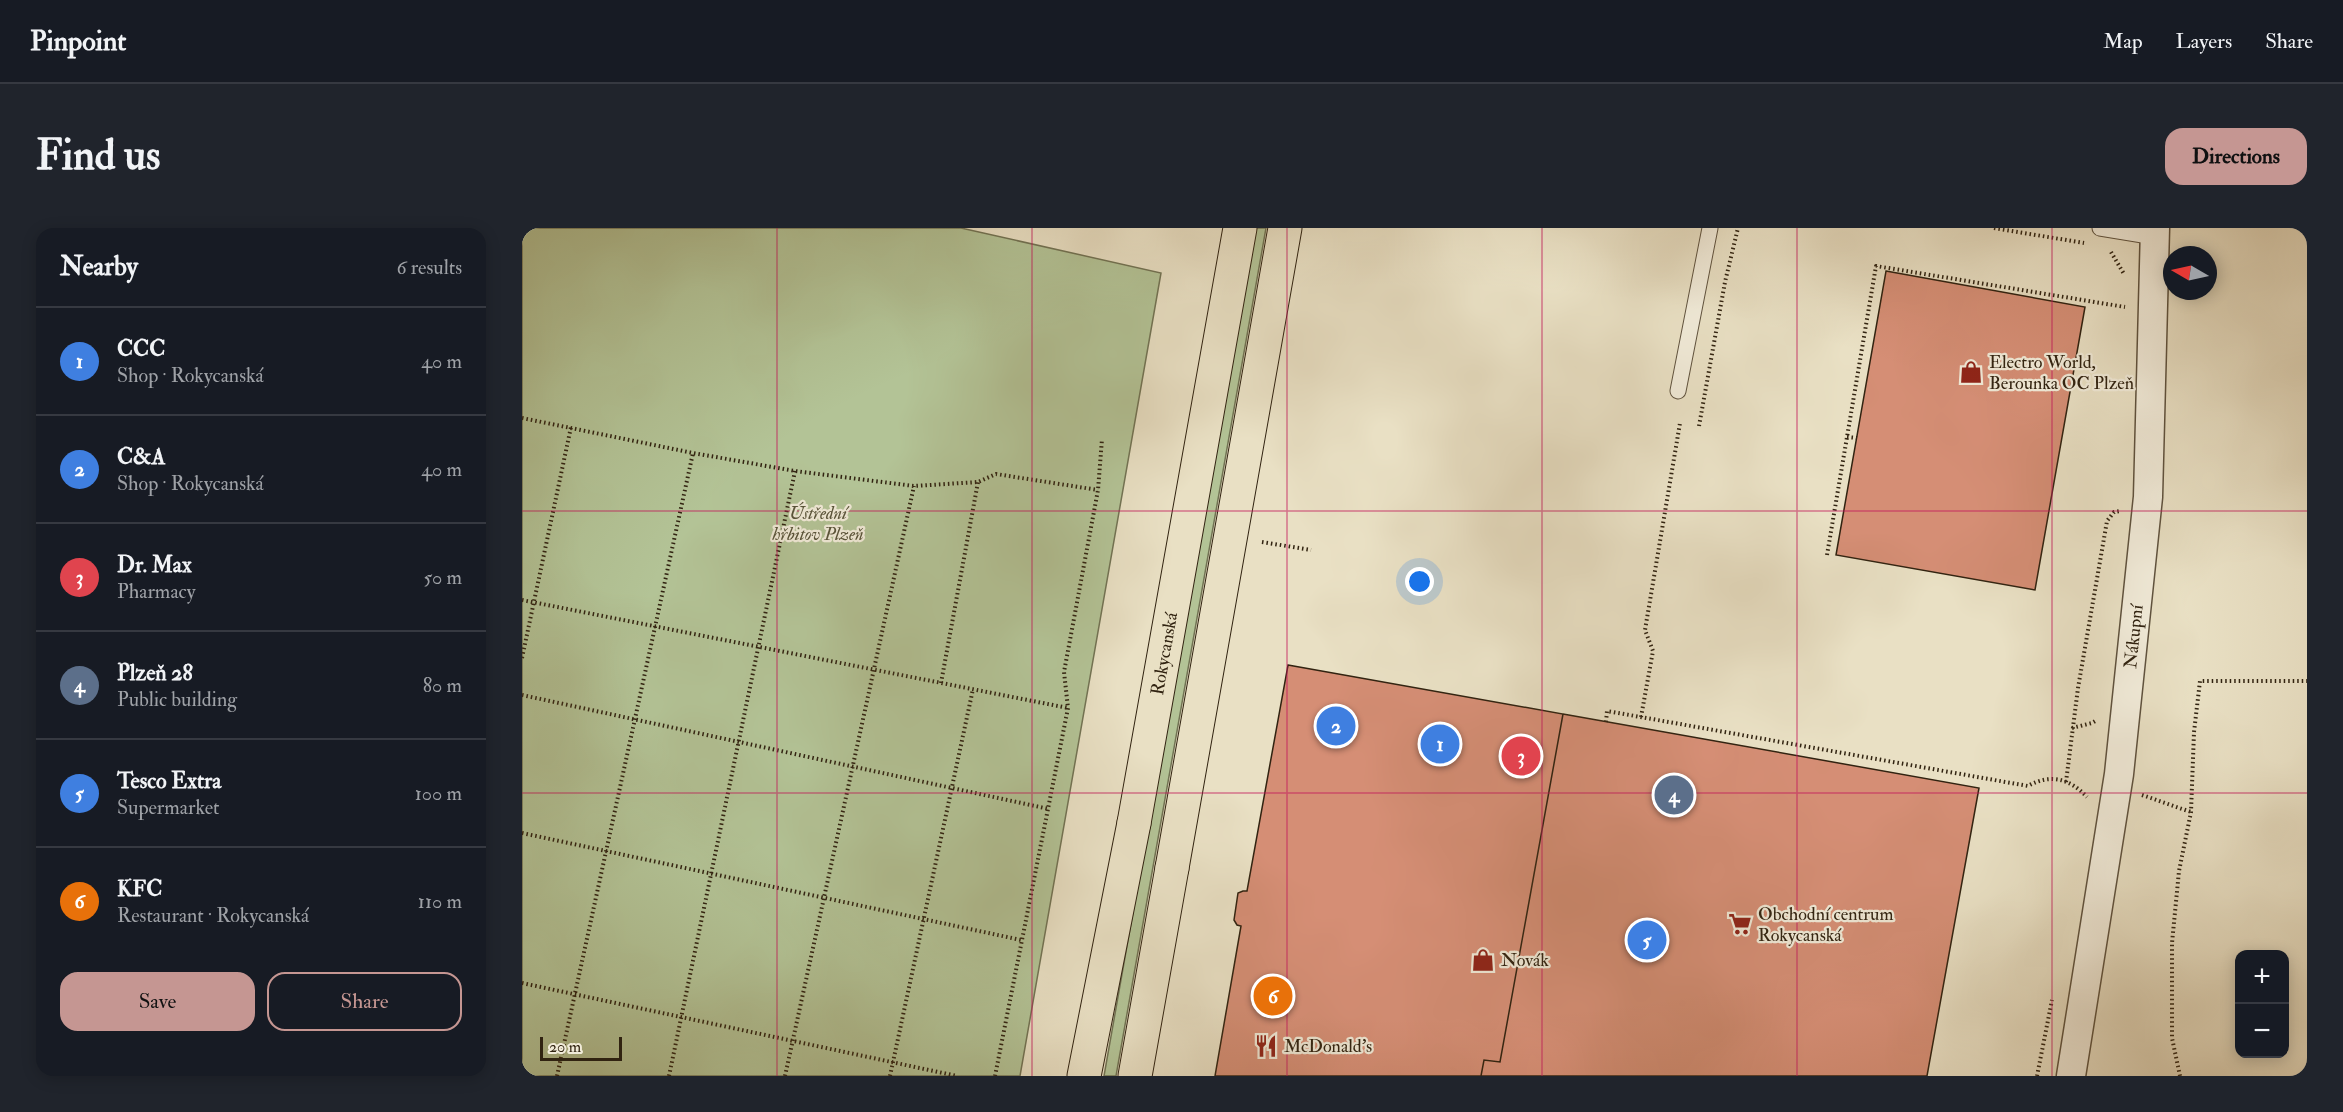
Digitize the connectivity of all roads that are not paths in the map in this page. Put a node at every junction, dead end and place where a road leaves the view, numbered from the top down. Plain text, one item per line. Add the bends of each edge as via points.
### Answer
1 (1240, 228) edge
2 (1285, 228) edge
3 (1710, 228) edge
4 (2100, 228) edge
5 (2155, 232) edge
6 (1678, 392) dead end
7 (1084, 1076) edge
8 (1135, 1076) edge
9 (2071, 1076) edge

1 - 7 main road, Rokycanská via 1134,822
2 - 8 main road
3 - 6 lane
4 - 5 lane
5 - 9 street, Nákupní via 2148,497 2120,774

